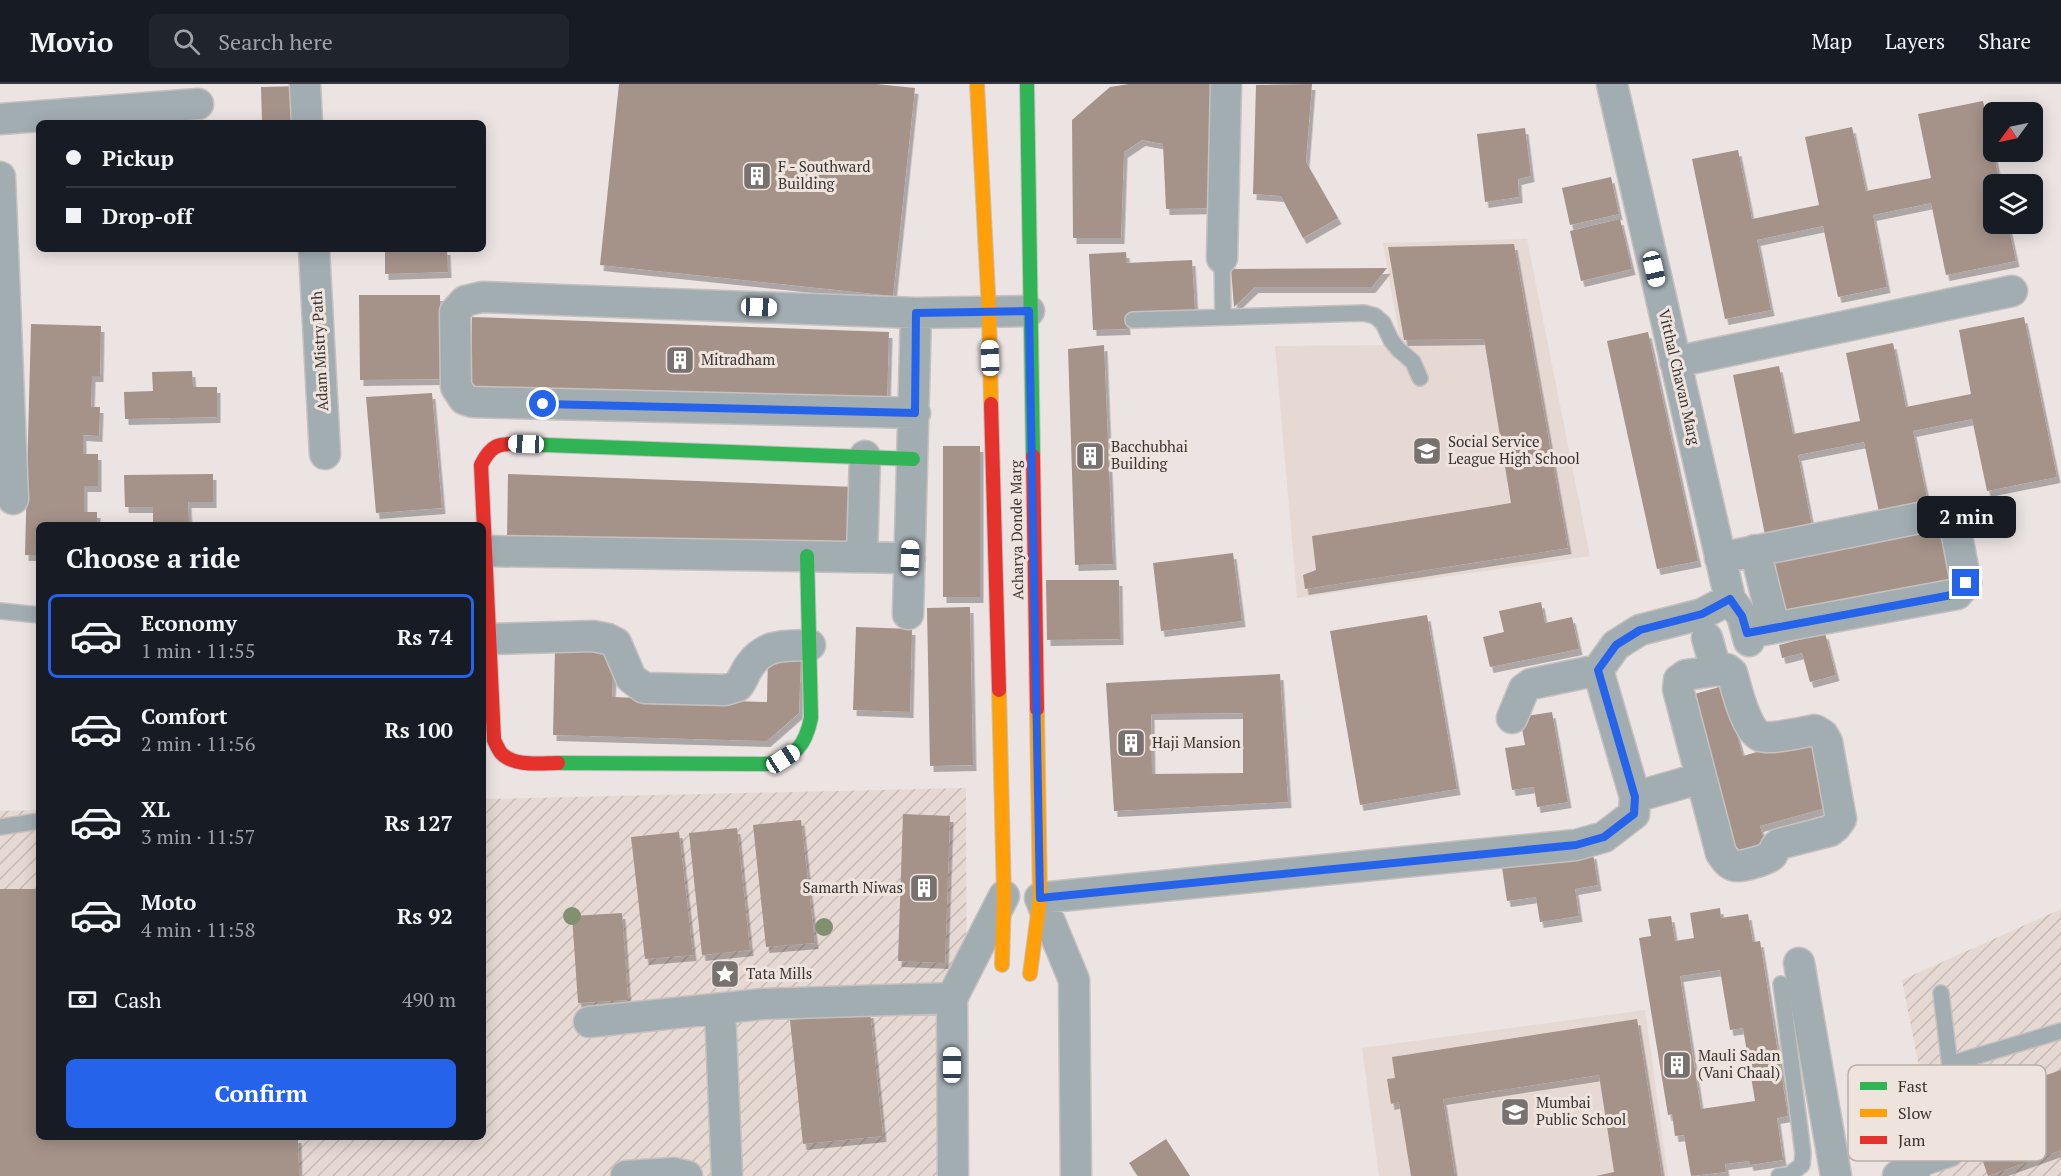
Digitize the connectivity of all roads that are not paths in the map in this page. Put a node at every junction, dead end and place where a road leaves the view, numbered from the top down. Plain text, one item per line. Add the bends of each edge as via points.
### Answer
1 (305, 84) edge
2 (977, 84) edge
3 (1027, 84) edge
4 (1226, 84) edge
5 (1612, 84) edge
6 (198, 104) dead end
7 (0, 119) edge
8 (307, 120) edge
9 (0, 177) edge
10 (314, 252) edge
11 (1222, 258) joint
12 (2012, 291) dead end
13 (989, 311) junction
14 (1029, 311) junction
15 (916, 313) junction
16 (1223, 317) junction
17 (1133, 320) dead end
18 (1675, 362) junction
19 (1420, 378) dead end
20 (915, 413) junction
21 (325, 453) dead end
22 (865, 456) junction
23 (913, 459) junction
24 (13, 499) dead end
25 (483, 522) edge
26 (486, 537) edge
27 (1755, 550) junction
28 (807, 556) junction
29 (862, 557) junction
30 (910, 558) junction
31 (1720, 558) junction
32 (1730, 599) junction
33 (0, 611) edge
34 (908, 614) dead end
35 (36, 615) edge
36 (486, 622) edge
37 (1704, 626) junction
38 (1757, 633) junction
39 (810, 645) junction
40 (487, 649) edge
41 (1598, 670) junction
42 (1716, 670) junction
43 (1512, 718) dead end
44 (488, 723) edge
45 (1701, 778) junction
46 (1635, 797) junction
47 (36, 821) edge
48 (0, 827) edge
49 (1004, 897) junction
50 (1040, 898) junction
51 (1002, 965) dead end
52 (1029, 974) dead end
53 (1790, 974) joint
54 (1941, 993) dead end
55 (952, 998) junction
56 (720, 1009) junction
57 (589, 1022) dead end
58 (2061, 1032) edge
59 (1950, 1064) joint
60 (1944, 1161) edge
61 (1906, 1174) edge
62 (626, 1176) edge
63 (687, 1176) edge
64 (727, 1176) edge
65 (952, 1176) edge
66 (1076, 1176) edge
67 (1779, 1176) edge
68 (1836, 1176) edge

1 - 8 street
2 - 13 main road, Acharya Donde Marg
3 - 14 main road, Acharya Donde Marg
4 - 11 street
5 - 18 street, Vitthal Chavan Marg
6 - 7 street
9 - 24 street
10 - 21 street, Adam Mistry Path
11 - 16 lane
12 - 18 street
13 - 14 street
13 - 15 street
13 - 49 main road, Acharya Donde Marg
14 - 50 main road, Acharya Donde Marg
15 - 20 street
15 - 20 street via 482,297 465,302 455,312 456,387 464,399 473,402
16 - 17 lane
16 - 19 lane via 1375,315 1398,349 1413,362
18 - 31 street, Vitthal Chavan Marg
20 - 23 street
22 - 23 main road
22 - 25 main road via 503,443 488,452 481,465
22 - 29 street
23 - 30 street
26 - 28 street
27 - 31 street
27 - 38 street
27 - 38 street via 1944,513 1954,520 1966,583 1957,594
28 - 29 street
28 - 39 main road
29 - 30 street
30 - 34 street
31 - 32 street, Vitthal Chavan Marg
32 - 37 street
32 - 38 street, Vitthal Chavan Marg
33 - 35 lane
36 - 40 main road
37 - 41 street via 1640,630 1616,645
37 - 42 street
39 - 40 street via 775,646 750,665 738,686 725,690 644,688 631,678 616,643 593,636
39 - 44 main road via 808,736 800,748 768,764 528,763 502,753
40 - 44 main road
41 - 43 street via 1531,684 1524,689
41 - 46 street
42 - 45 street via 1686,675 1679,680
42 - 45 street via 1727,669 1732,673 1751,728 1759,735 1815,730 1823,735 1841,819 1830,831 1779,844 1766,859 1739,867 1732,865 1721,853
45 - 46 street
46 - 50 street via 1634,814 1604,837 1576,845
47 - 48 lane
49 - 51 main road, Acharya Donde Marg
49 - 55 street
50 - 52 main road, Acharya Donde Marg
50 - 66 street via 1074,980
53 - 67 lane via 1803,1153 1802,1165 1789,1175
53 - 68 street
54 - 59 lane
55 - 56 street
55 - 65 street
56 - 57 street
56 - 64 street
58 - 59 lane
60 - 61 lane
62 - 63 street

